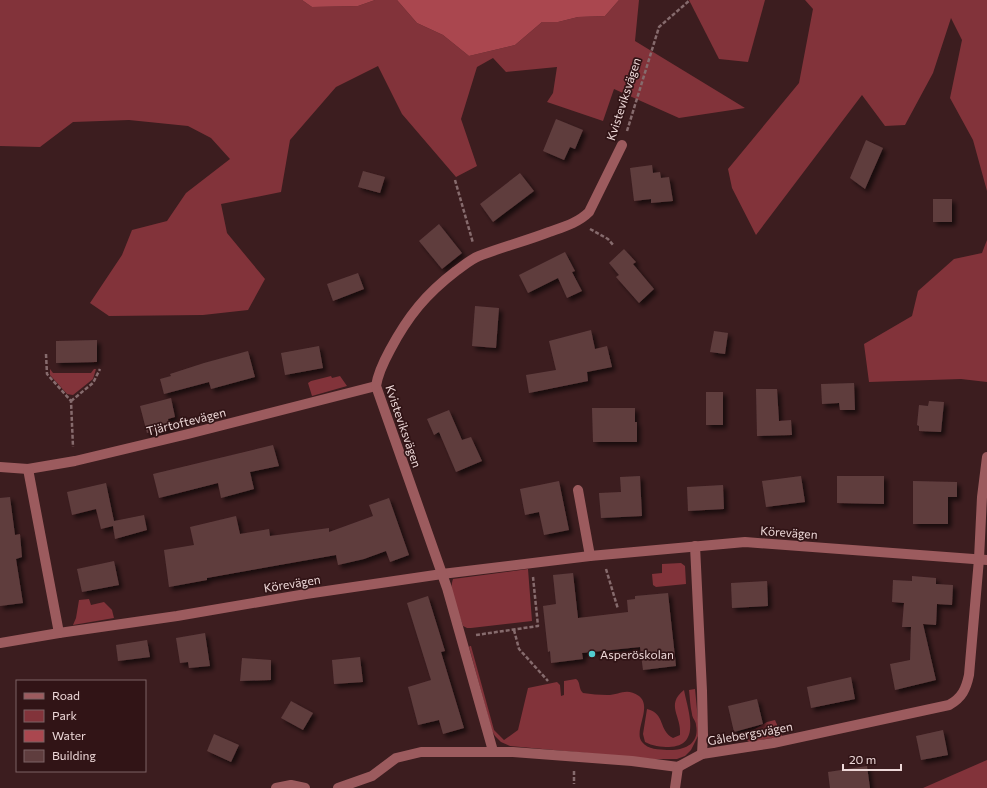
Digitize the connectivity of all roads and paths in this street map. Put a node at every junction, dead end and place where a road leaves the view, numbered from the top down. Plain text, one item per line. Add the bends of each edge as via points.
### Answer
1 (690, 0) edge
2 (622, 145) joint
3 (455, 180) dead end
4 (575, 222) junction
5 (614, 246) dead end
6 (477, 256) junction
7 (46, 354) dead end
8 (100, 369) dead end
9 (376, 386) junction
10 (71, 401) junction
11 (987, 457) edge
12 (74, 461) junction
13 (0, 467) edge
14 (28, 469) junction
15 (578, 490) dead end
16 (695, 546) junction
17 (602, 555) junction
18 (590, 556) junction
19 (983, 559) edge
20 (532, 563) junction
21 (442, 574) junction
22 (618, 610) dead end
23 (514, 630) junction
24 (59, 633) junction
25 (461, 637) junction
26 (0, 644) edge
27 (548, 681) dead end
28 (494, 751) junction
29 (702, 754) junction
30 (678, 767) junction
31 (276, 788) edge
32 (305, 788) edge
33 (338, 788) edge
34 (675, 788) edge

1 - 2 path, Kvisteviksvägen via 659,27
2 - 4 street, Kvisteviksvägen via 589,212
3 - 6 path
4 - 5 path via 608,239
4 - 6 street, Kvisteviksvägen
6 - 9 street, Kvisteviksvägen via 439,284 409,318 384,361 377,376
7 - 10 path via 47,374
8 - 10 path via 93,383
9 - 12 street, Tjärtoftevägen
9 - 21 street, Kvisteviksvägen
10 - 12 path
11 - 19 street via 982,497
12 - 14 street, Tjärtoftevägen
13 - 14 street, Tjärtoftevägen
14 - 24 street
15 - 18 street
16 - 17 street, Körevägen
16 - 19 street, Körevägen via 745,542
16 - 29 street via 702,692
17 - 18 street, Körevägen
17 - 22 path
18 - 20 street, Körevägen
19 - 29 street, Gålebergsvägen via 969,675 966,687 956,701 949,705 773,743
20 - 21 street, Körevägen
20 - 23 path via 538,626
21 - 24 street, Körevägen
21 - 25 street, Kvisteviksvägen
23 - 25 path
23 - 27 path via 519,649
24 - 26 street, Körevägen
25 - 28 street, Kvisteviksvägen
28 - 30 street
28 - 33 street via 409,754 396,758 372,776
29 - 30 street, Gålebergsvägen
30 - 34 street
31 - 32 street via 291,785

